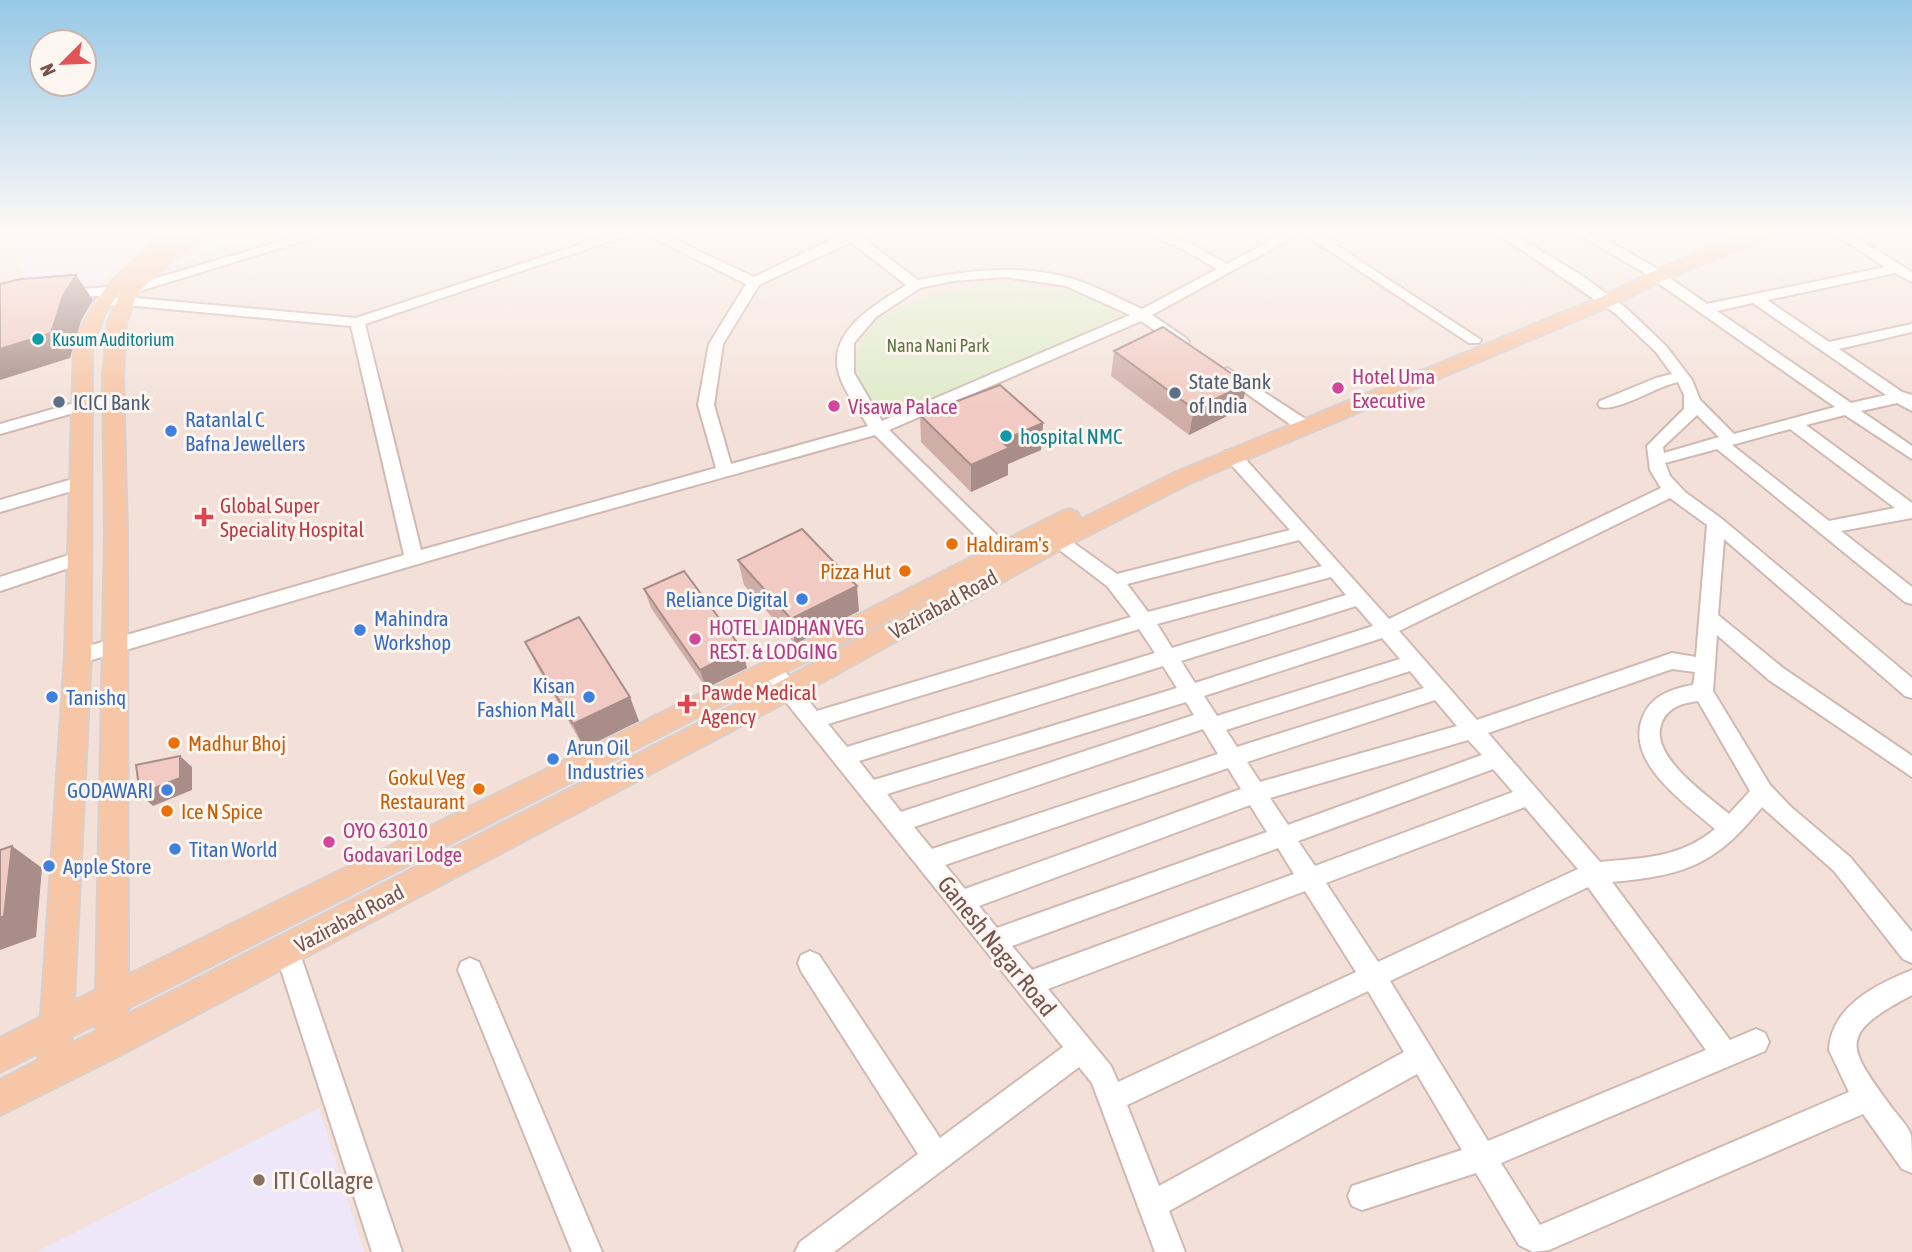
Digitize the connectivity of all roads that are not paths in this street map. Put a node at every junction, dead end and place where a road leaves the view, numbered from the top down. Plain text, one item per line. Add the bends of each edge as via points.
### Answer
1 (119, 292) edge
2 (120, 292) edge
3 (128, 292) edge
4 (447, 292) edge
5 (748, 292) edge
6 (904, 292) edge
7 (1093, 292) edge
8 (1183, 292) edge
9 (1400, 292) edge
10 (1595, 292) edge
11 (1609, 292) edge
12 (1681, 292) edge
13 (1782, 292) edge
14 (52, 296) edge
15 (116, 296) junction
16 (1601, 296) junction
17 (1755, 298) junction
18 (1705, 309) junction
19 (1142, 314) junction
20 (357, 322) junction
21 (1912, 328) edge
22 (1474, 340) junction
23 (1827, 347) junction
24 (1682, 377) junction
25 (113, 397) junction
26 (1908, 399) edge
27 (1694, 403) junction
28 (1606, 404) dead end
29 (82, 405) junction
30 (1848, 409) junction
31 (1297, 421) junction
32 (1792, 423) junction
33 (0, 429) edge
34 (878, 429) junction
35 (1724, 441) junction
36 (1912, 454) edge
37 (1232, 455) junction
38 (1656, 460) junction
39 (725, 471) junction
40 (83, 482) junction
41 (1672, 489) junction
42 (0, 506) edge
43 (1911, 511) edge
44 (1716, 523) junction
45 (1826, 528) junction
46 (1303, 533) junction
47 (1051, 534) junction
48 (1002, 551) junction
49 (81, 557) junction
50 (414, 558) junction
51 (1335, 569) junction
52 (1114, 581) junction
53 (0, 583) edge
54 (1912, 597) edge
55 (1359, 598) junction
56 (1708, 617) junction
57 (1144, 620) junction
58 (1386, 629) junction
59 (114, 645) junction
60 (78, 656) junction
61 (1167, 656) junction
62 (1414, 662) junction
63 (1704, 666) junction
64 (772, 670) junction
65 (789, 689) junction
66 (1912, 690) edge
67 (1439, 691) junction
68 (1191, 692) junction
69 (1703, 692) junction
70 (814, 720) junction
71 (1211, 722) junction
72 (1472, 730) junction
73 (844, 757) junction
74 (1232, 758) junction
75 (1497, 759) junction
76 (1912, 768) edge
77 (871, 790) junction
78 (1762, 792) junction
79 (1256, 793) junction
80 (1529, 796) junction
81 (898, 823) junction
82 (1731, 829) junction
83 (1282, 835) junction
84 (928, 861) junction
85 (1593, 874) junction
86 (1310, 878) junction
87 (961, 902) junction
88 (994, 941) junction
89 (287, 951) junction
90 (1912, 951) edge
91 (810, 962) dead end
92 (470, 970) dead end
93 (1373, 977) junction
94 (1912, 982) edge
95 (1028, 984) junction
96 (111, 1000) junction
97 (55, 1027) junction
98 (111, 1041) junction
99 (1756, 1042) dead end
100 (1080, 1049) junction
101 (0, 1055) edge
102 (1725, 1055) junction
103 (1421, 1057) junction
104 (54, 1070) junction
105 (1870, 1097) junction
106 (0, 1098) edge
107 (1111, 1099) junction
108 (936, 1157) junction
109 (1482, 1157) junction
110 (1912, 1159) edge
111 (1362, 1196) dead end
112 (1152, 1205) junction
113 (1162, 1248) edge
114 (387, 1252) edge
115 (587, 1252) edge
116 (810, 1252) edge

1 - 15 main road
2 - 15 main road
3 - 15 street
4 - 20 street
5 - 39 street via 716,344 706,405
6 - 34 street via 871,314 847,342 846,373
7 - 19 street
8 - 19 street
9 - 22 street
10 - 16 street
11 - 16 main road, Vazirabad Road
12 - 18 street
13 - 17 street
14 - 15 street
15 - 20 street
15 - 25 main road
15 - 29 main road via 90,322 83,346
16 - 22 main road, Vazirabad Road
16 - 24 street via 1648,333
16 - 31 main road, Vazirabad Road
17 - 18 street
17 - 23 street
18 - 30 street
19 - 31 street
19 - 34 street
20 - 50 street
21 - 23 street
22 - 31 main road, Vazirabad Road
23 - 26 street
24 - 27 street
24 - 28 street
25 - 29 street
25 - 59 main road
26 - 30 street
27 - 35 street
27 - 38 street via 1692,411 1655,446
29 - 33 street
29 - 40 main road
30 - 32 street
30 - 36 street
31 - 37 main road, Vazirabad Road
31 - 47 main road, Vazirabad Road via 1224,444
32 - 35 street
32 - 43 street
34 - 39 street
34 - 48 street
35 - 38 street
35 - 45 street
37 - 46 street
37 - 47 main road, Vazirabad Road
38 - 41 street via 1656,470
39 - 50 street
40 - 42 street
40 - 49 main road
41 - 44 street
41 - 58 street
43 - 45 street
44 - 56 street
44 - 66 street
45 - 54 street
46 - 51 street
46 - 52 street
47 - 48 main road, Vazirabad Road
47 - 52 street
47 - 65 main road, Vazirabad Road
48 - 64 main road, Vazirabad Road
49 - 53 street
49 - 60 main road
50 - 59 street
51 - 55 street
51 - 57 street
52 - 57 street
55 - 58 street
55 - 61 street
56 - 63 street
56 - 76 street via 1776,674
57 - 61 street
57 - 70 street
58 - 62 street
58 - 68 street
59 - 60 street
59 - 96 main road
60 - 97 main road
61 - 68 street
61 - 73 street
62 - 67 street
62 - 71 street
63 - 69 street
63 - 72 street via 1672,662
64 - 65 street, Ganesh Nagar Road
64 - 96 main road, Vazirabad Road
65 - 70 street, Ganesh Nagar Road
65 - 89 main road, Vazirabad Road
67 - 72 street
67 - 74 street
68 - 71 street
68 - 77 street
69 - 78 street
69 - 82 street via 1673,697 1657,710 1647,725 1647,741 1667,771
70 - 73 street, Ganesh Nagar Road
71 - 74 street
71 - 81 street
72 - 75 street
72 - 79 street
73 - 77 street, Ganesh Nagar Road
74 - 79 street
74 - 84 street
75 - 80 street
75 - 83 street
77 - 81 street, Ganesh Nagar Road
78 - 82 street
78 - 90 street via 1842,864
79 - 83 street
79 - 87 street
80 - 85 street
80 - 86 street
81 - 84 street, Ganesh Nagar Road
82 - 85 street via 1699,854 1676,862
83 - 86 street
83 - 88 street
84 - 87 street, Ganesh Nagar Road
85 - 93 street
85 - 102 street
86 - 93 street
86 - 95 street
87 - 88 street, Ganesh Nagar Road
88 - 95 street, Ganesh Nagar Road
89 - 98 main road, Vazirabad Road
89 - 114 street
91 - 108 street
92 - 115 street
93 - 103 street
93 - 107 street
94 - 105 street via 1872,1004 1844,1034 1842,1049 1851,1071
95 - 100 street, Ganesh Nagar Road
96 - 97 main road, Vazirabad Road
96 - 98 main road
97 - 101 main road, Vazirabad Road
97 - 104 main road
98 - 104 main road, Vazirabad Road
99 - 102 street
100 - 107 street, Ganesh Nagar Road via 1102,1075
100 - 108 street
102 - 109 street
103 - 109 street
103 - 112 street
104 - 106 main road, Vazirabad Road
105 - 109 street via 1539,1240 1529,1235
105 - 110 street
107 - 112 street, Ganesh Nagar Road
108 - 116 street
109 - 111 street
112 - 113 street, Ganesh Nagar Road

